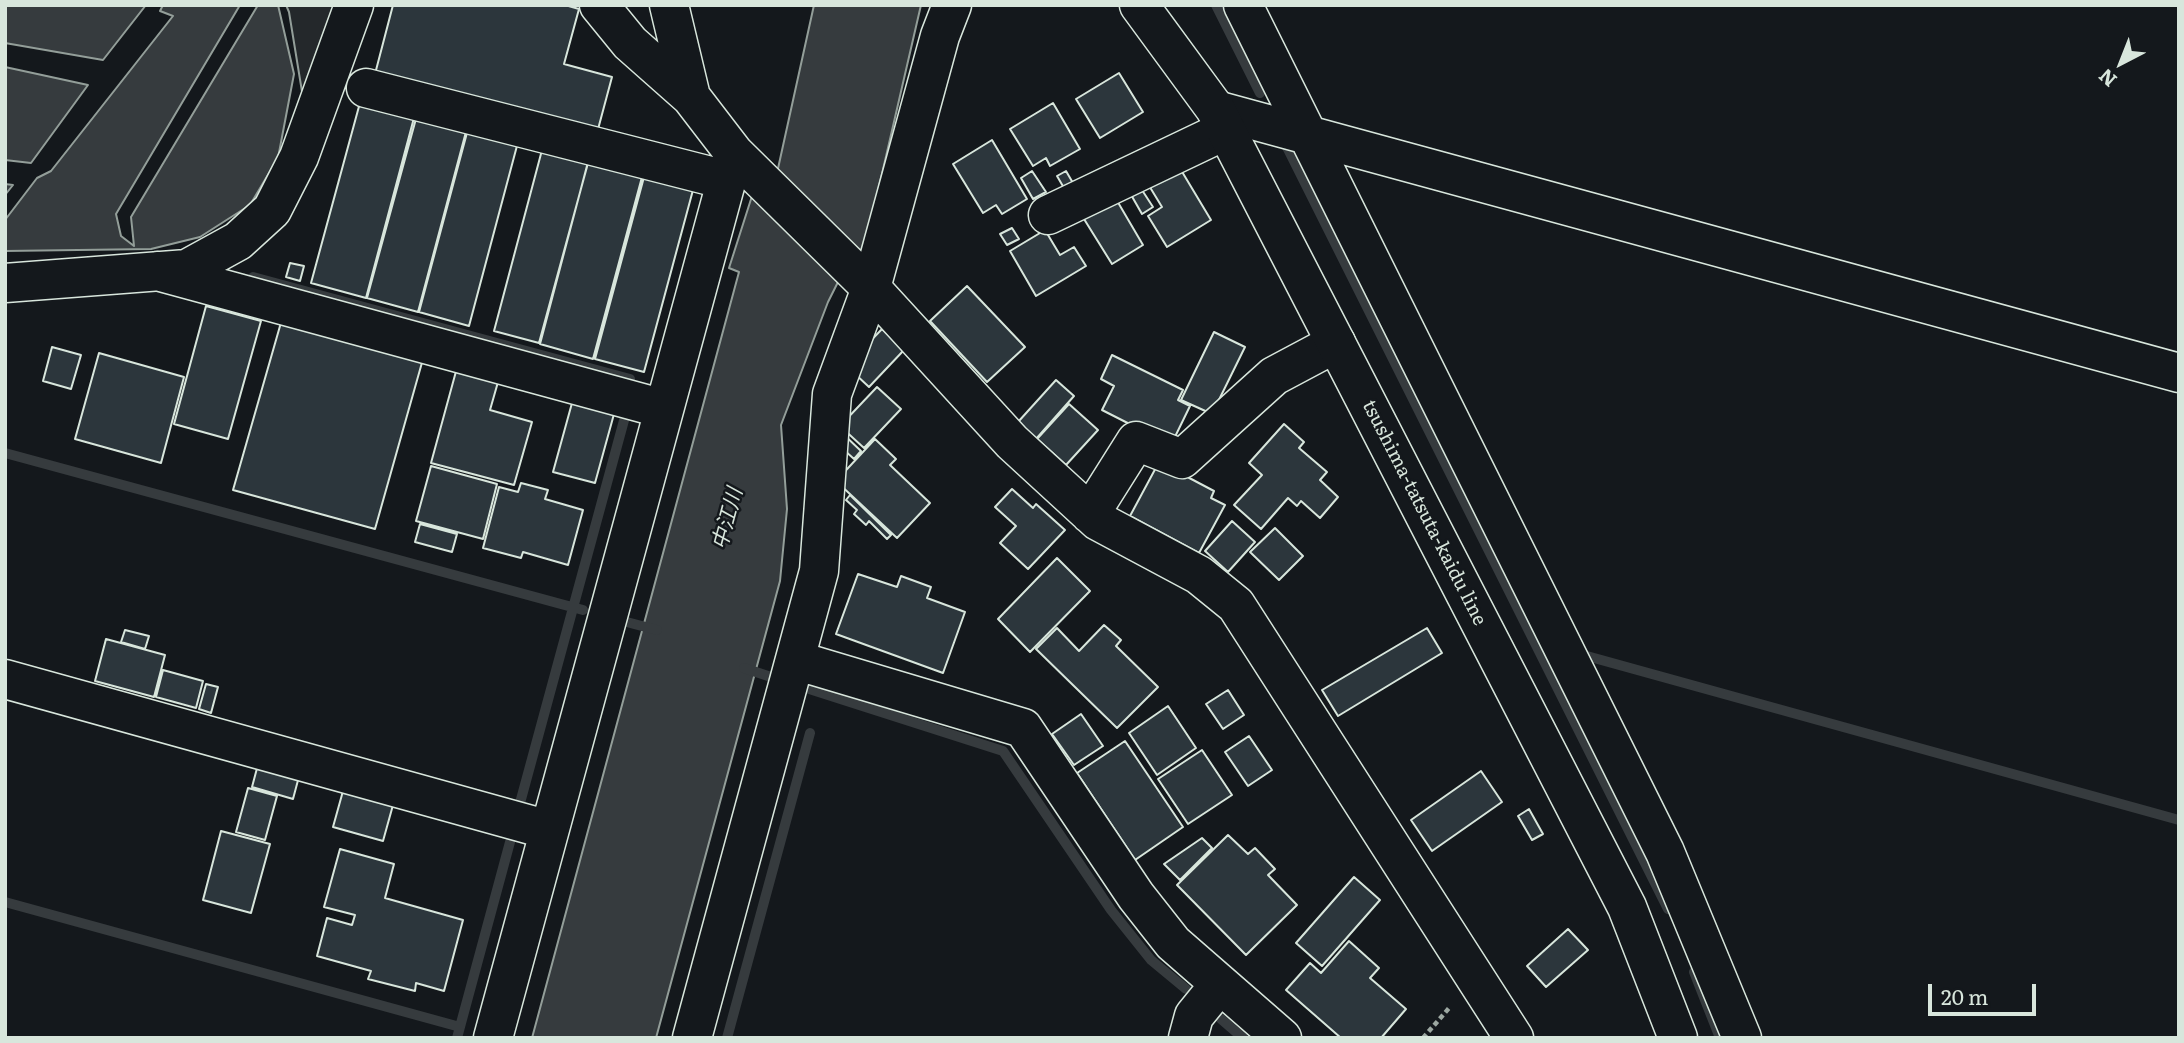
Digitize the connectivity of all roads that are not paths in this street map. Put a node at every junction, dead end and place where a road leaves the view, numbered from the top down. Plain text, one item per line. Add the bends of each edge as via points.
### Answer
1 (354, 5) edge
2 (599, 5) edge
3 (670, 5) edge
4 (952, 5) edge
5 (1139, 5) edge
6 (1243, 5) edge
7 (366, 88) dead end
8 (691, 97) junction
9 (1221, 120) junction
10 (1307, 135) junction
11 (739, 170) junction
12 (1048, 215) dead end
13 (157, 271) junction
14 (5, 283) edge
15 (866, 284) junction
16 (1336, 343) junction
17 (2179, 373) edge
18 (664, 409) junction
19 (1090, 514) junction
20 (796, 660) junction
21 (5, 679) edge
22 (549, 830) junction
23 (1220, 984) junction
24 (493, 1038) edge
25 (692, 1038) edge
26 (1188, 1038) edge
27 (1282, 1038) edge
28 (1514, 1038) edge
29 (1678, 1038) edge
30 (1742, 1038) edge

1 - 13 street via 299,157 272,210 238,241 187,269
2 - 8 street via 630,43
3 - 8 street
4 - 15 street
5 - 9 street, tsushima-tatsuta-kaidu line
6 - 10 street
7 - 11 street
8 - 11 street
9 - 10 street
9 - 12 street
9 - 16 street, tsushima-tatsuta-kaidu line
10 - 17 street
10 - 30 street via 1665,852
11 - 15 street
11 - 18 street
13 - 14 street
13 - 18 street
15 - 19 street via 1012,442
15 - 20 street via 832,394 819,570
16 - 19 street via 1274,376 1182,459 1136,441
16 - 29 street, tsushima-tatsuta-kaidu line via 1627,906
18 - 22 street
19 - 28 street via 1199,575 1236,605
20 - 23 street via 1023,728 1136,896 1173,943
20 - 25 street
21 - 22 street
22 - 24 street
23 - 26 street via 1194,1016
23 - 27 street

